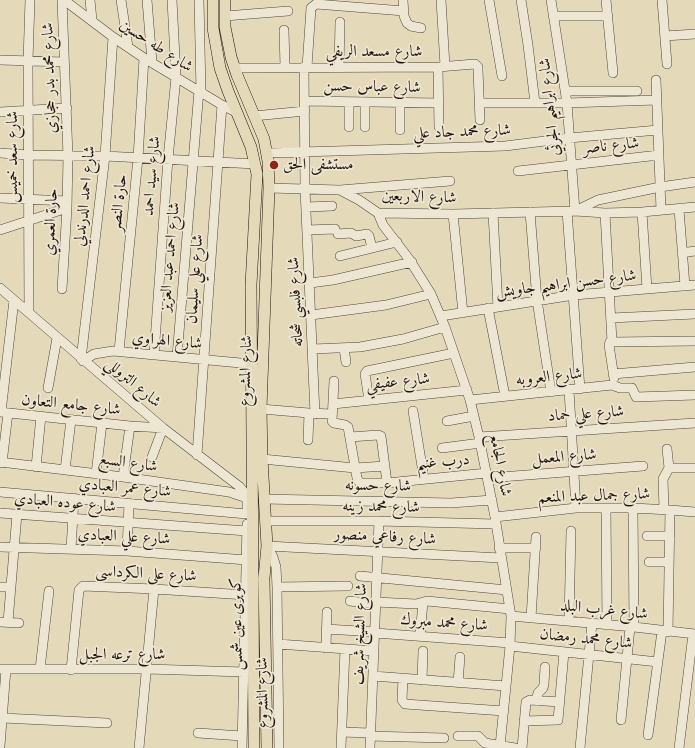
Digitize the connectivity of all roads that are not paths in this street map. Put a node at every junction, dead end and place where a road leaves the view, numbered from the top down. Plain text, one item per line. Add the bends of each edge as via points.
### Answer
1 (30, 0) edge
2 (63, 0) edge
3 (90, 0) edge
4 (121, 0) edge
5 (147, 0) edge
6 (172, 0) edge
7 (198, 0) edge
8 (213, 0) edge
9 (225, 0) edge
10 (403, 0) edge
11 (441, 0) edge
12 (489, 0) edge
13 (521, 0) edge
14 (551, 0) edge
15 (606, 0) edge
16 (662, 0) edge
17 (288, 11) dead end
18 (404, 11) junction
19 (225, 16) junction
20 (553, 16) junction
21 (608, 16) junction
22 (92, 20) junction
23 (340, 22) dead end
24 (421, 28) dead end
25 (284, 30) dead end
26 (695, 34) edge
27 (113, 36) junction
28 (665, 36) junction
29 (128, 47) junction
30 (0, 60) edge
31 (148, 60) junction
32 (28, 61) junction
33 (64, 62) junction
34 (667, 64) dead end
35 (285, 67) junction
36 (306, 67) junction
37 (339, 67) junction
38 (442, 67) junction
39 (234, 68) junction
40 (613, 73) dead end
41 (502, 76) dead end
42 (176, 77) junction
43 (656, 80) dead end
44 (200, 91) junction
45 (565, 91) junction
46 (636, 91) dead end
47 (657, 100) junction
48 (304, 101) junction
49 (349, 102) junction
50 (365, 102) junction
51 (400, 102) junction
52 (438, 103) junction
53 (480, 103) junction
54 (535, 103) junction
55 (567, 103) junction
56 (222, 105) junction
57 (67, 108) junction
58 (28, 111) junction
59 (305, 111) junction
60 (0, 112) edge
61 (236, 112) junction
62 (254, 116) junction
63 (480, 120) dead end
64 (365, 127) dead end
65 (439, 127) dead end
66 (349, 128) dead end
67 (400, 130) dead end
68 (658, 130) junction
69 (569, 138) junction
70 (305, 152) junction
71 (0, 153) edge
72 (267, 154) junction
73 (28, 155) junction
74 (68, 156) junction
75 (105, 156) junction
76 (659, 156) junction
77 (138, 158) junction
78 (168, 159) junction
79 (193, 160) junction
80 (218, 161) junction
81 (255, 164) junction
82 (571, 166) junction
83 (518, 171) dead end
84 (450, 182) dead end
85 (695, 182) edge
86 (660, 187) junction
87 (269, 188) junction
88 (305, 189) junction
89 (340, 190) junction
90 (0, 198) edge
91 (29, 200) junction
92 (67, 204) junction
93 (332, 206) dead end
94 (306, 207) junction
95 (695, 207) edge
96 (680, 209) junction
97 (661, 210) junction
98 (571, 211) junction
99 (530, 212) junction
100 (642, 212) junction
101 (378, 213) junction
102 (493, 213) junction
103 (605, 213) junction
104 (453, 214) junction
105 (29, 219) junction
106 (0, 230) edge
107 (307, 230) junction
108 (397, 242) junction
109 (372, 248) junction
110 (695, 251) edge
111 (682, 252) junction
112 (340, 256) dead end
113 (412, 262) junction
114 (310, 283) junction
115 (695, 285) edge
116 (685, 286) junction
117 (0, 288) edge
118 (62, 289) dead end
119 (647, 289) junction
120 (610, 292) junction
121 (431, 294) junction
122 (574, 295) junction
123 (14, 300) junction
124 (537, 300) junction
125 (498, 307) junction
126 (488, 308) junction
127 (29, 313) junction
128 (463, 313) junction
129 (695, 314) edge
130 (311, 315) junction
131 (441, 316) junction
132 (611, 318) junction
133 (445, 327) junction
134 (57, 338) junction
135 (695, 341) edge
136 (612, 342) junction
137 (344, 348) junction
138 (313, 349) junction
139 (4, 350) edge
140 (119, 351) junction
141 (454, 353) junction
142 (154, 355) junction
143 (177, 357) junction
144 (204, 359) junction
145 (82, 360) junction
146 (346, 362) dead end
147 (251, 364) junction
148 (695, 367) edge
149 (614, 374) junction
150 (334, 382) dead end
151 (615, 386) junction
152 (48, 388) dead end
153 (580, 389) junction
154 (467, 390) junction
155 (569, 390) junction
156 (551, 392) junction
157 (695, 395) edge
158 (505, 396) junction
159 (369, 400) junction
160 (470, 400) junction
161 (332, 404) junction
162 (261, 409) junction
163 (413, 411) dead end
164 (3, 412) edge
165 (312, 414) junction
166 (332, 414) junction
167 (41, 416) junction
168 (474, 416) junction
169 (71, 420) junction
170 (447, 421) dead end
171 (102, 423) junction
172 (695, 423) edge
173 (130, 426) junction
174 (163, 428) junction
175 (571, 430) junction
176 (350, 438) junction
177 (308, 440) dead end
178 (480, 440) junction
179 (442, 448) dead end
180 (667, 449) dead end
181 (197, 455) junction
182 (152, 457) dead end
183 (262, 459) junction
184 (1, 462) edge
185 (385, 466) junction
186 (643, 466) dead end
187 (36, 467) junction
188 (355, 468) junction
189 (669, 468) junction
190 (695, 468) edge
191 (65, 470) junction
192 (573, 471) junction
193 (96, 474) junction
194 (487, 476) junction
195 (123, 477) junction
196 (424, 479) junction
197 (387, 483) junction
198 (0, 492) edge
199 (74, 498) junction
200 (249, 499) junction
201 (264, 499) junction
202 (492, 500) junction
203 (129, 503) junction
204 (576, 508) junction
205 (606, 508) junction
206 (633, 508) junction
207 (667, 510) junction
208 (695, 512) edge
209 (0, 513) edge
210 (17, 514) junction
211 (248, 514) junction
212 (73, 519) junction
213 (495, 520) junction
214 (266, 521) junction
215 (379, 521) junction
216 (128, 523) junction
217 (247, 531) junction
218 (571, 531) dead end
219 (647, 536) dead end
220 (670, 536) junction
221 (536, 537) dead end
222 (267, 546) junction
223 (0, 547) edge
224 (14, 547) junction
225 (500, 548) junction
226 (536, 548) junction
227 (71, 549) junction
228 (126, 551) junction
229 (378, 552) junction
230 (249, 558) junction
231 (501, 558) junction
232 (649, 562) dead end
233 (669, 562) junction
234 (360, 576) dead end
235 (377, 578) junction
236 (277, 586) junction
237 (348, 586) dead end
238 (0, 587) edge
239 (11, 587) junction
240 (154, 589) junction
241 (507, 590) junction
242 (49, 591) dead end
243 (246, 595) junction
244 (350, 601) dead end
245 (423, 602) junction
246 (376, 603) junction
247 (327, 612) dead end
248 (510, 613) junction
249 (531, 618) junction
250 (569, 621) junction
251 (4, 622) edge
252 (19, 623) dead end
253 (592, 623) junction
254 (607, 625) junction
255 (632, 627) junction
256 (326, 629) junction
257 (665, 632) junction
258 (375, 633) junction
259 (694, 634) edge
260 (420, 636) junction
261 (278, 644) junction
262 (510, 644) junction
263 (326, 648) junction
264 (345, 649) junction
265 (374, 651) junction
266 (423, 651) dead end
267 (564, 652) junction
268 (589, 654) junction
269 (460, 657) dead end
270 (627, 658) junction
271 (658, 662) junction
272 (546, 667) dead end
273 (147, 668) junction
274 (3, 669) edge
275 (40, 669) junction
276 (71, 670) junction
277 (244, 672) junction
278 (373, 676) junction
279 (402, 678) junction
280 (422, 680) junction
281 (458, 683) junction
282 (506, 686) junction
283 (536, 701) junction
284 (560, 702) junction
285 (685, 702) junction
286 (695, 704) edge
287 (504, 711) junction
288 (2, 718) junction
289 (621, 720) dead end
290 (524, 721) junction
291 (107, 723) dead end
292 (1, 729) edge
293 (342, 732) junction
294 (198, 733) dead end
295 (370, 735) junction
296 (648, 735) dead end
297 (242, 736) junction
298 (458, 736) dead end
299 (444, 738) dead end
300 (0, 746) edge
301 (500, 746) junction
302 (140, 748) edge
303 (242, 748) edge
304 (254, 748) edge
305 (267, 748) edge
306 (279, 748) edge
307 (341, 748) edge
308 (370, 748) edge
309 (515, 748) edge
310 (522, 748) edge
311 (580, 748) edge
312 (679, 748) edge

1 - 32 street, شارع سعد خميس
2 - 22 street, شارع طه حسين
2 - 33 street, شارع محمد بدر حجازي
3 - 22 street
4 - 29 street
5 - 31 street, حارة النصر
6 - 42 street, شارع سيد احمد
7 - 44 street, شارع احمد عبد العزيز
8 - 61 main road, شارع المشروع via 212,28 217,56 223,80
9 - 19 main road, شارع المشروع
10 - 18 street
11 - 38 street
12 - 41 street
13 - 54 street
14 - 20 street, شارع ابراهيم الجرئي
15 - 21 street
16 - 28 street
17 - 19 street
18 - 24 street via 407,23
18 - 36 street, شارع فلبسي شحاته via 318,3 313,5
19 - 39 main road, شارع المشروع via 228,47
20 - 21 street
20 - 45 street, شارع ابراهيم الجرئي
21 - 40 street
22 - 27 street, شارع طه حسين
23 - 37 street
25 - 35 street
26 - 28 street
27 - 29 street, شارع طه حسين
27 - 75 street, شارع احمد الدرندلي
28 - 34 street
29 - 31 street, شارع طه حسين
30 - 32 street
31 - 42 street, شارع طه حسين
31 - 77 street, حارة النصر
32 - 33 street
32 - 58 street, شارع سعد خميس
33 - 57 street, شارع محمد بدر حجازي
35 - 36 street, شارع مسعد الريفي
35 - 39 street, شارع مسعد الريفي
36 - 37 street, شارع مسعد الريفي
36 - 48 street, شارع فلبسي شحاته
37 - 38 street, شارع مسعد الريفي
38 - 52 street
38 - 53 street, شارع مسعد الريفي via 477,65
39 - 62 main road, شارع المشروع
42 - 44 street, شارع طه حسين
42 - 78 street, شارع سيد احمد
43 - 47 street
44 - 56 street, شارع طه حسين
44 - 79 street, شارع احمد عبد العزيز
45 - 46 street
45 - 55 street, شارع ابراهيم الجرئي
47 - 55 street
47 - 68 street
48 - 49 street, شارع عباس حسن
48 - 59 street, شارع فلبسي شحاته
49 - 50 street, شارع عباس حسن
49 - 66 street
50 - 51 street, شارع عباس حسن
50 - 64 street
51 - 52 street, شارع عباس حسن
51 - 67 street
52 - 65 street
53 - 54 street
53 - 63 street
54 - 55 street
55 - 69 street, شارع ابراهيم الجرئي
56 - 61 street, شارع طه حسين
56 - 80 street, شارع علي سليمان
57 - 58 street
57 - 74 street, شارع محمد بدر حجازي
58 - 60 street
58 - 73 street, شارع سعد خميس
59 - 62 street
59 - 70 street, شارع فلبسي شحاته
61 - 81 main road, شارع المشروع via 251,147
62 - 72 main road, شارع المشروع via 264,139
68 - 69 street, شارع محمد جاد علي
68 - 76 street
69 - 70 street, شارع محمد جاد علي via 505,146
69 - 82 street, شارع ابراهيم الجرئي
70 - 72 street, شارع محمد جاد علي
70 - 88 street, شارع فلبسي شحاته
71 - 73 street
72 - 87 main road, شارع المشروع
73 - 74 street
73 - 91 street, شارع سعد خميس
74 - 75 street
74 - 92 street, حارة العمري
75 - 77 street
75 - 145 street, شارع احمد الدرندلي
76 - 82 street, شارع ناصر
76 - 86 street
77 - 78 street
77 - 140 street, حارة النصر
78 - 79 street
78 - 142 street, شارع سيد احمد
79 - 80 street
79 - 143 street, شارع احمد عبد العزيز
80 - 81 street
80 - 144 street, شارع علي سليمان
81 - 147 main road, شارع المشروع via 257,174 250,285
82 - 83 street, شارع ناصر
82 - 98 street, شارع ابراهيم الجرئي
84 - 89 street
85 - 86 street, شارع الاربعين
86 - 97 street
86 - 98 street, شارع الاربعين via 598,200
87 - 88 street, شارع الاربعين
87 - 162 main road, شارع المشروع
88 - 89 street, شارع الاربعين
88 - 94 street, شارع فلبسي شحاته
89 - 101 street, شارع الاربعين
90 - 91 street
91 - 92 street
91 - 105 street, شارع سعد خميس
92 - 105 street
92 - 118 street, حارة العمري
93 - 94 street
94 - 107 street, شارع فلبسي شحاته
95 - 96 street, شارع الاربعين
96 - 97 street, شارع الاربعين
96 - 111 street
97 - 100 street, شارع الاربعين
98 - 99 street, شارع الاربعين
98 - 103 street, شارع الاربعين
98 - 122 street, شارع ابراهيم الجرئي
99 - 102 street, شارع الاربعين
99 - 124 street
100 - 103 street, شارع الاربعين
100 - 119 street
101 - 104 street, شارع الاربعين
101 - 108 street, شارع الجامع via 383,225
102 - 104 street, شارع الاربعين
102 - 125 street
103 - 120 street
104 - 128 street
105 - 106 street
105 - 127 street, شارع سعد خميس
107 - 109 street via 336,231 356,236 367,234
107 - 114 street, شارع فلبسي شحاته
108 - 109 street
108 - 113 street, شارع الجامع
109 - 112 street
110 - 111 street
111 - 116 street
113 - 114 street
113 - 121 street, شارع الجامع
114 - 130 street, شارع فلبسي شحاته
115 - 116 street, شارع حسن ابراهيم جاويش
116 - 119 street, شارع حسن ابراهيم جاويش
117 - 123 street, شارع التروللي
119 - 120 street, شارع حسن ابراهيم جاويش
120 - 122 street, شارع حسن ابراهيم جاويش
120 - 132 street
121 - 130 street via 386,305
121 - 131 street, شارع الجامع
122 - 124 street, شارع حسن ابراهيم جاويش
122 - 153 street, شارع ابراهيم الجرئي
123 - 127 street, شارع التروللي
123 - 139 street
124 - 125 street, شارع حسن ابراهيم جاويش
124 - 156 street
125 - 126 street, شارع حسن ابراهيم جاويش
126 - 128 street, شارع حسن ابراهيم جاويش
126 - 158 street
127 - 134 street, شارع التروللي
128 - 131 street, شارع حسن ابراهيم جاويش
129 - 132 street
130 - 138 street, شارع فلبسي شحاته
131 - 133 street, شارع الجامع
132 - 136 street
133 - 137 street via 403,340
133 - 141 street, شارع الجامع
134 - 145 street, شارع التروللي
134 - 152 street
135 - 136 street
136 - 149 street via 609,345
137 - 138 street
137 - 146 street
138 - 165 street, شارع فلبسي شحاته
139 - 164 street
140 - 142 street, شارع الهراوي
140 - 145 street, شارع الهراوي via 100,352
141 - 154 street, شارع الجامع
141 - 159 street via 367,371 365,374
142 - 143 street, شارع الهراوي
143 - 144 street, شارع الهراوي
144 - 147 street, شارع الهراوي
144 - 181 street, شارع علي سليمان
145 - 174 street, شارع التروللي
147 - 200 main road, شارع المشروع
148 - 149 street
149 - 151 street
150 - 161 street
151 - 153 street, شارع العروبه
151 - 157 street, شارع العروبه via 630,387 636,397
153 - 155 street, شارع العروبه
154 - 159 street, شارع عفيفي
154 - 160 street, شارع الجامع
155 - 156 street, شارع العروبه
155 - 175 street
156 - 158 street, شارع العروبه
158 - 160 street, شارع العروبه
159 - 161 street, شارع عفيفي
160 - 168 street, شارع الجامع
161 - 166 street
162 - 165 street
162 - 183 main road, شارع المشروع
163 - 196 street
164 - 167 street, شارع جامع التعاون
164 - 184 street
165 - 166 street
165 - 177 street, شارع فلبسي شحاته
166 - 176 street via 333,422 348,427
167 - 169 street, شارع جامع التعاون
167 - 187 street
168 - 170 street
168 - 178 street, شارع الجامع
169 - 171 street, شارع جامع التعاون
169 - 191 street
171 - 173 street, شارع جامع التعاون
171 - 193 street
172 - 175 street, شارع علي حماد
173 - 174 street, شارع جامع التعاون
173 - 195 street
174 - 181 street, شارع التروللي
174 - 182 street
175 - 178 street, شارع علي حماد
175 - 192 street
176 - 185 street via 381,436
176 - 188 street
178 - 179 street, شارع علي حماد
178 - 194 street, شارع الجامع
180 - 189 street
181 - 200 street, شارع التروللي via 240,487
183 - 188 street
183 - 201 main road, شارع المشروع
184 - 187 street, شارع السبع
185 - 188 street
185 - 197 street
186 - 192 street, شارع المعمل
187 - 191 street, شارع السبع
188 - 197 street, درب غنيم via 357,478 362,483
189 - 190 street
189 - 207 street via 663,479
191 - 193 street, شارع السبع
192 - 194 street, شارع المعمل
192 - 204 street
193 - 195 street, شارع السبع
194 - 196 street, درب غنيم
194 - 202 street, شارع الجامع
195 - 200 street, شارع السبع via 228,492
196 - 197 street, درب غنيم
198 - 199 street, شارع عمر العبادي
199 - 203 street, شارع عمر العبادي
199 - 212 street
200 - 211 street, شارع المشروع
200 - 230 main road, كوبرى عين شمس
201 - 202 street, شارع حسونه via 451,503
201 - 214 main road, شارع المشروع
202 - 213 street, شارع الجامع
203 - 211 street, شارع عمر العبادي
203 - 216 street
204 - 205 street, شارع جمال عبد المنعم
204 - 213 street, شارع جمال عبد المنعم
205 - 206 street, شارع جمال عبد المنعم
205 - 254 street
206 - 207 street, شارع جمال عبد المنعم
206 - 255 street
207 - 208 street, شارع جمال عبد المنعم
207 - 220 street
209 - 210 street, شارع عوده العبادي
210 - 212 street, شارع عوده العبادي
210 - 224 street
211 - 217 street, شارع المشروع
212 - 216 street, شارع عوده العبادي
212 - 227 street
213 - 215 street, شارع محمد زينه
213 - 225 street, شارع الجامع
214 - 215 street, شارع محمد زينه
214 - 222 main road, شارع المشروع
215 - 229 street, شارع الشيخ شريف
216 - 217 street, شارع عوده العبادي
216 - 228 street
217 - 230 street, شارع المشروع
218 - 250 street
219 - 220 street
220 - 233 street
221 - 226 street
222 - 229 street, شارع رفاعي منصور
222 - 236 street, شارع المشروع via 276,567
222 - 305 main road, كوبرى عين شمس via 264,578
223 - 224 street, شارع علي العبادي
224 - 227 street, شارع علي العبادي
224 - 239 street
225 - 226 street
225 - 231 street, شارع الجامع
226 - 249 street
227 - 228 street, شارع علي العبادي
228 - 230 street, شارع علي العبادي
229 - 231 street, شارع رفاعي منصور
229 - 235 street, شارع الشيخ شريف
230 - 243 street, شارع المشروع
230 - 304 main road, كوبرى عين شمس
231 - 241 street, شارع الجامع
232 - 233 street
233 - 257 street
234 - 235 street
235 - 241 street
235 - 246 street, شارع الشيخ شريف
236 - 237 street
236 - 261 street, شارع المشروع
238 - 239 street
239 - 251 street
240 - 243 street, شارع على الكرداسى
240 - 273 street
240 - 276 street, شارع على الكرداسى via 85,585 80,588
241 - 248 street, شارع الجامع
242 - 275 street
243 - 277 street, شارع المشروع
244 - 246 street, شارع غرب البلد
245 - 246 street, شارع غرب البلد
245 - 248 street, شارع غرب البلد
245 - 260 street
246 - 258 street, شارع الشيخ شريف
247 - 256 street
248 - 249 street, شارع غرب البلد
248 - 262 street, شارع الجامع
249 - 250 street, شارع غرب البلد
250 - 253 street, شارع غرب البلد
251 - 252 street
253 - 254 street, شارع غرب البلد
253 - 268 street
254 - 255 street, شارع غرب البلد
255 - 257 street, شارع غرب البلد
255 - 270 street
256 - 258 street, شارع محمد مبروك
256 - 263 street
257 - 259 street, شارع غرب البلد
257 - 271 street
258 - 260 street, شارع محمد مبروك
258 - 265 street, شارع الشيخ شريف
259 - 285 street
260 - 262 street, شارع محمد مبروك
261 - 263 street
261 - 306 street, شارع المشروع
262 - 267 street, شارع محمد رمضان
262 - 282 street, شارع الجامع
263 - 264 street
264 - 265 street
264 - 293 street
265 - 278 street, شارع الشيخ شريف
266 - 280 street
267 - 268 street, شارع محمد رمضان
267 - 284 street
268 - 270 street, شارع محمد رمضان
268 - 311 street
269 - 281 street
270 - 271 street, شارع محمد رمضان
270 - 289 street
271 - 296 street
272 - 283 street via 543,688 538,693
273 - 276 street, شارع ترعه الجبل
273 - 277 street, شارع ترعه الجبل
273 - 302 street
274 - 275 street, شارع ترعه الجبل
274 - 288 street
275 - 276 street, شارع ترعه الجبل
277 - 297 street, شارع المشروع
278 - 279 street
278 - 295 street, شارع الشيخ شريف
279 - 280 street
279 - 287 street via 402,700 405,704
280 - 281 street
281 - 282 street
282 - 287 street, شارع الجامع
283 - 284 street
283 - 290 street via 529,700 526,704
284 - 290 street via 556,721
285 - 286 street
285 - 312 street
287 - 301 street, شارع الجامع
288 - 291 street
288 - 292 street
290 - 310 street
292 - 300 street
293 - 295 street
293 - 307 street
294 - 297 street, شارع المشروع
295 - 299 street
295 - 308 street, شارع الشيخ شريف
297 - 303 street, شارع المشروع
298 - 301 street via 478,736 485,743
301 - 309 street

